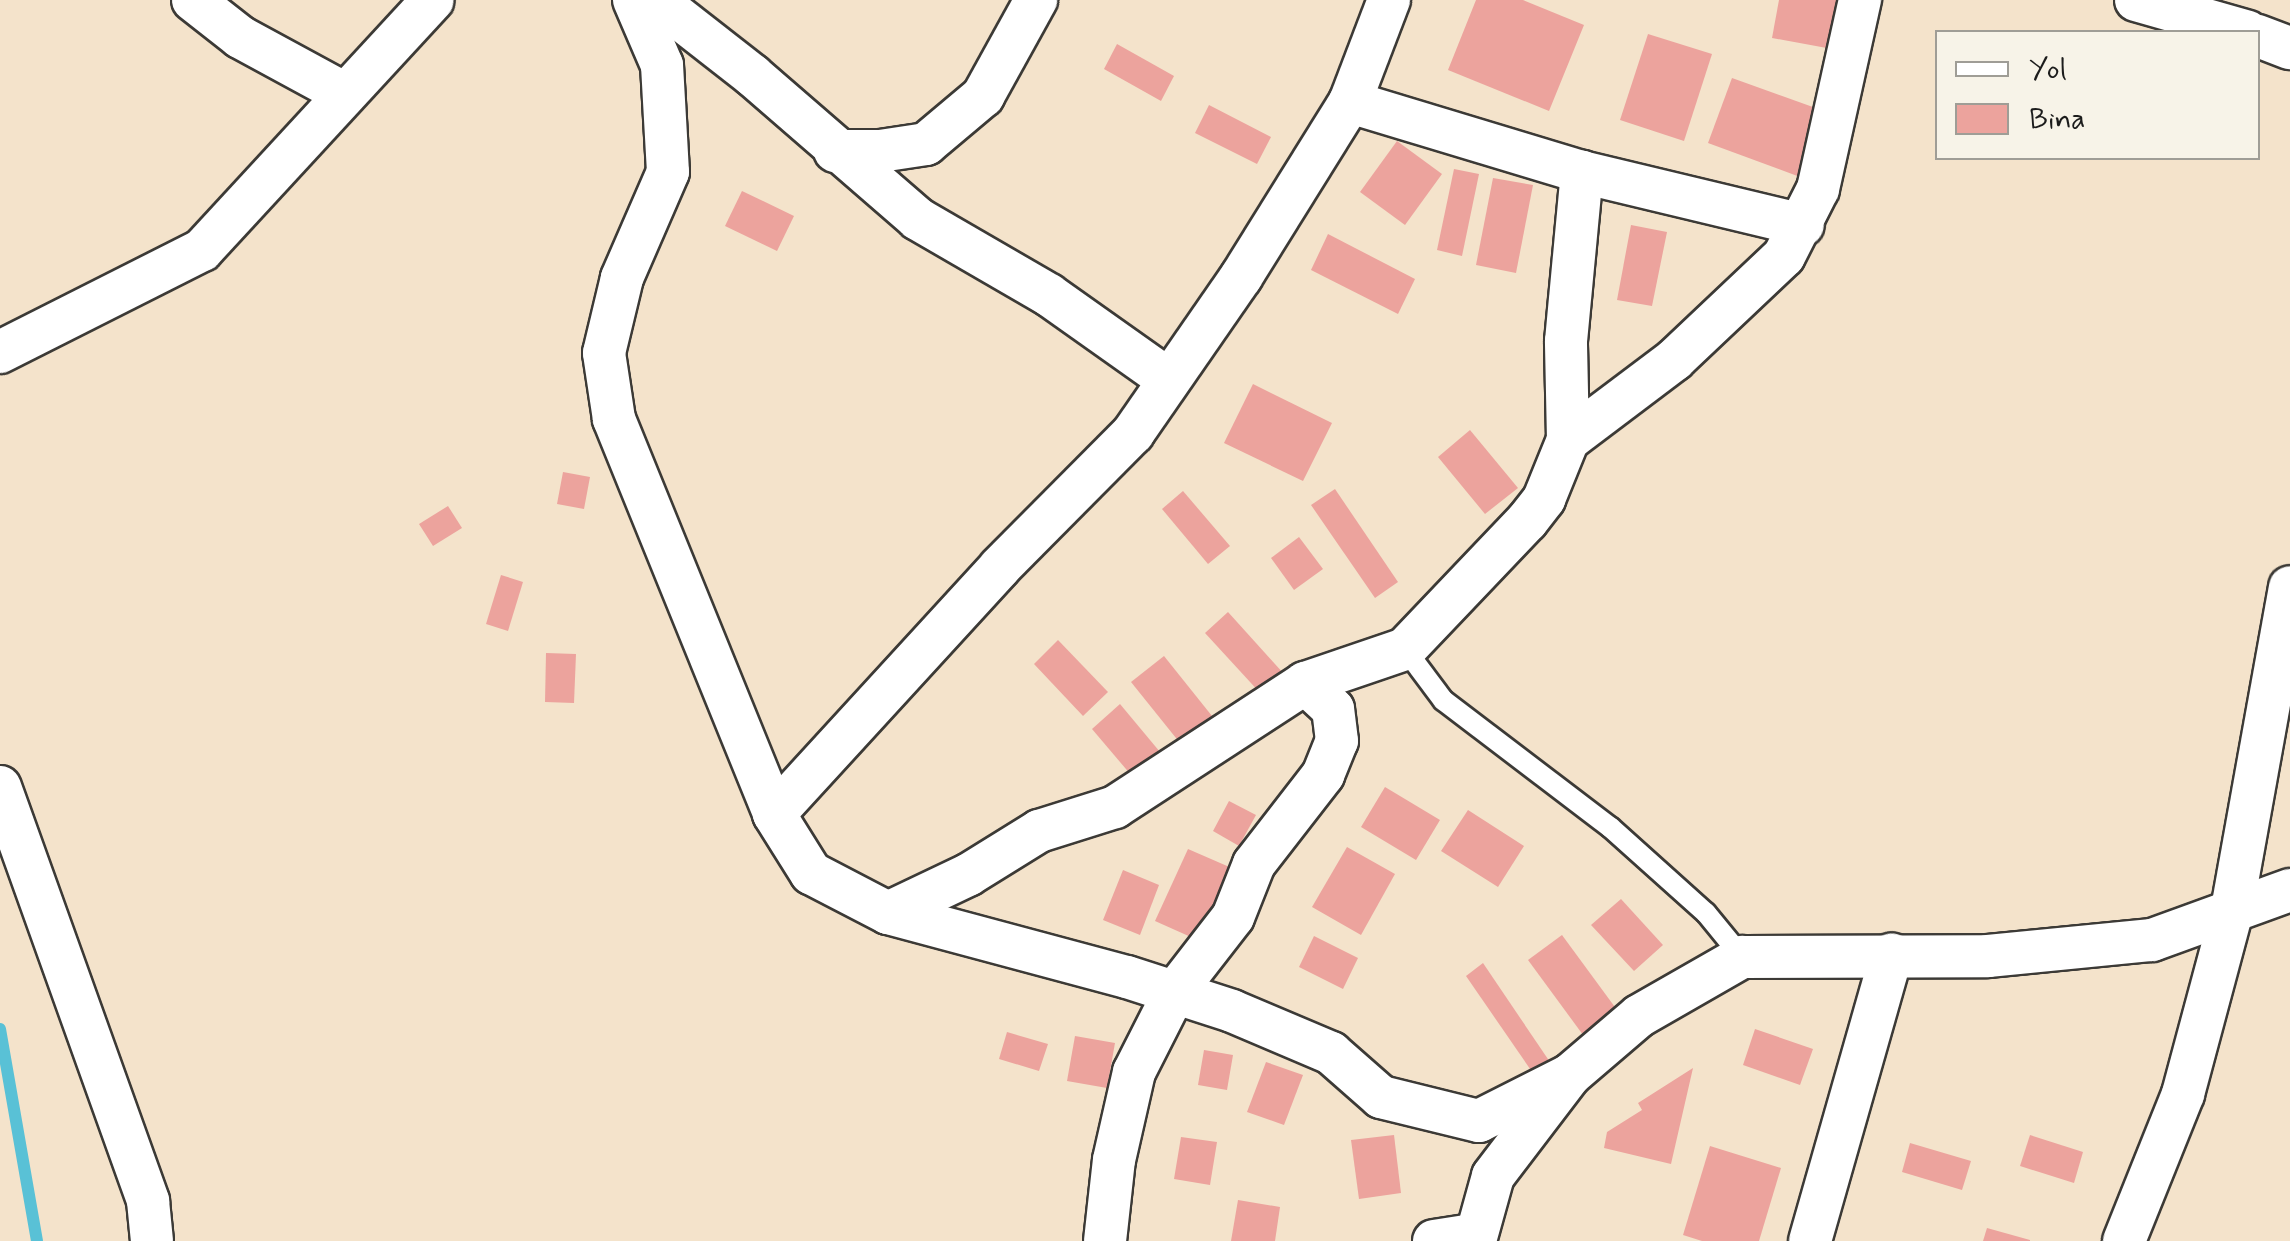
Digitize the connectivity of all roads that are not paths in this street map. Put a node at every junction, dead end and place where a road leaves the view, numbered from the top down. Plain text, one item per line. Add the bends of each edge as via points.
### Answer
1 (193, 0) edge
2 (434, 0) edge
3 (634, 0) edge
4 (656, 0) edge
5 (1036, 0) edge
6 (1389, 0) edge
7 (1860, 0) edge
8 (2136, 0) edge
9 (2241, 30) edge
10 (2260, 37) edge
11 (2290, 48) edge
12 (345, 94) junction
13 (1350, 102) junction
14 (835, 151) junction
15 (1582, 172) junction
16 (1803, 225) junction
17 (0, 352) edge
18 (1169, 380) junction
19 (1568, 440) junction
20 (2290, 587) edge
21 (1405, 650) junction
22 (1304, 683) junction
23 (0, 787) edge
24 (774, 814) junction
25 (2290, 890) edge
26 (888, 913) junction
27 (2231, 914) junction
28 (1892, 954) junction
29 (1742, 957) junction
30 (1174, 992) junction
31 (1570, 1075) junction
32 (1461, 1239) edge
33 (152, 1241) edge
34 (1105, 1241) edge
35 (1810, 1241) edge
36 (2124, 1241) edge

1 - 12 street via 240,37
2 - 12 street
3 - 24 street via 662,66 668,172 622,278 604,353 614,419
4 - 14 street
5 - 14 street via 983,96 926,144
6 - 13 street
7 - 16 street via 1818,189
8 - 9 street
10 - 11 street
12 - 17 street via 202,250
13 - 15 street
13 - 18 street
14 - 18 street via 918,219 1050,296
15 - 16 street
15 - 19 street via 1566,340
16 - 19 street via 1784,256 1674,360
18 - 24 street via 1133,433
19 - 21 street via 1544,500
20 - 27 street
21 - 22 street
21 - 29 lane via 1443,700 1610,827 1706,912
22 - 26 street via 1115,807 1039,831
22 - 30 street via 1333,710 1337,741 1323,774 1254,864 1232,917
23 - 33 street via 148,1201
24 - 26 street via 812,874
25 - 27 street
26 - 30 street
27 - 28 street via 2152,940 1988,956
27 - 36 street via 2183,1094
28 - 29 street
28 - 35 street
29 - 31 street via 1640,1016
30 - 31 street via 1331,1052 1381,1097 1478,1121
30 - 34 street via 1134,1072
31 - 32 street via 1493,1176

